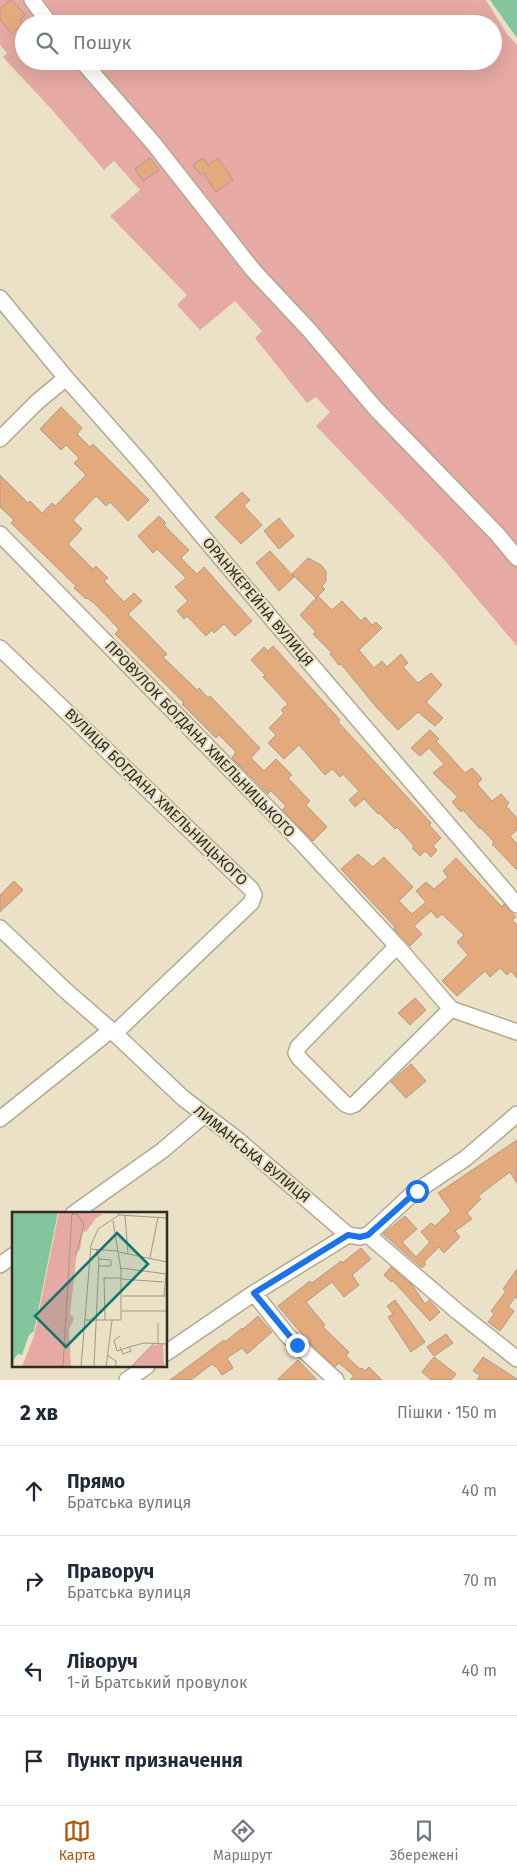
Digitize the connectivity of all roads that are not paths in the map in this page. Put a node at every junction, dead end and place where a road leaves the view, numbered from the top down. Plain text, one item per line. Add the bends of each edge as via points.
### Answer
1 (32, 0) edge
2 (43, 15) edge
3 (90, 70) edge
4 (0, 298) edge
5 (66, 378) junction
6 (0, 439) edge
7 (0, 534) edge
8 (517, 558) edge
9 (0, 648) edge
10 (517, 905) edge
11 (0, 928) edge
12 (397, 946) junction
13 (451, 1009) junction
14 (113, 1032) junction
15 (517, 1032) edge
16 (517, 1114) edge
17 (204, 1115) junction
18 (0, 1119) edge
19 (76, 1212) edge
20 (348, 1235) junction
21 (368, 1235) junction
22 (12, 1256) edge
23 (0, 1265) edge
24 (254, 1293) junction
25 (168, 1352) edge
26 (517, 1359) edge
27 (144, 1368) edge
28 (127, 1380) edge
29 (336, 1380) edge

1 - 2 street
3 - 8 street via 253,270 375,408
4 - 5 street, ОРАНЖЕРЕЙНА ВУЛИЦЯ
5 - 6 street
5 - 10 street, ОРАНЖЕРЕЙНА ВУЛИЦЯ
7 - 12 street, ПРОВУЛОК БОГДАНА ХМЕЛЬНИЦЬКОГО via 298,839
9 - 14 street, ВУЛИЦЯ БОГДАНА ХМЕЛЬНИЦЬКОГО via 254,895 251,903
11 - 14 street, ЛИМАНСЬКА ВУЛИЦЯ
12 - 13 street, ПРОВУЛОК БОГДАНА ХМЕЛЬНИЦЬКОГО
12 - 13 street via 298,1047 296,1053 300,1059 350,1106
13 - 15 street
14 - 17 street, ЛИМАНСЬКА ВУЛИЦЯ
14 - 18 street
16 - 21 street via 466,1158 411,1195
17 - 19 street via 164,1150
17 - 20 street, ЛИМАНСЬКА ВУЛИЦЯ via 238,1140
20 - 21 street
20 - 24 street
21 - 26 street
22 - 23 street
24 - 25 street
24 - 29 street via 287,1335
27 - 28 street

